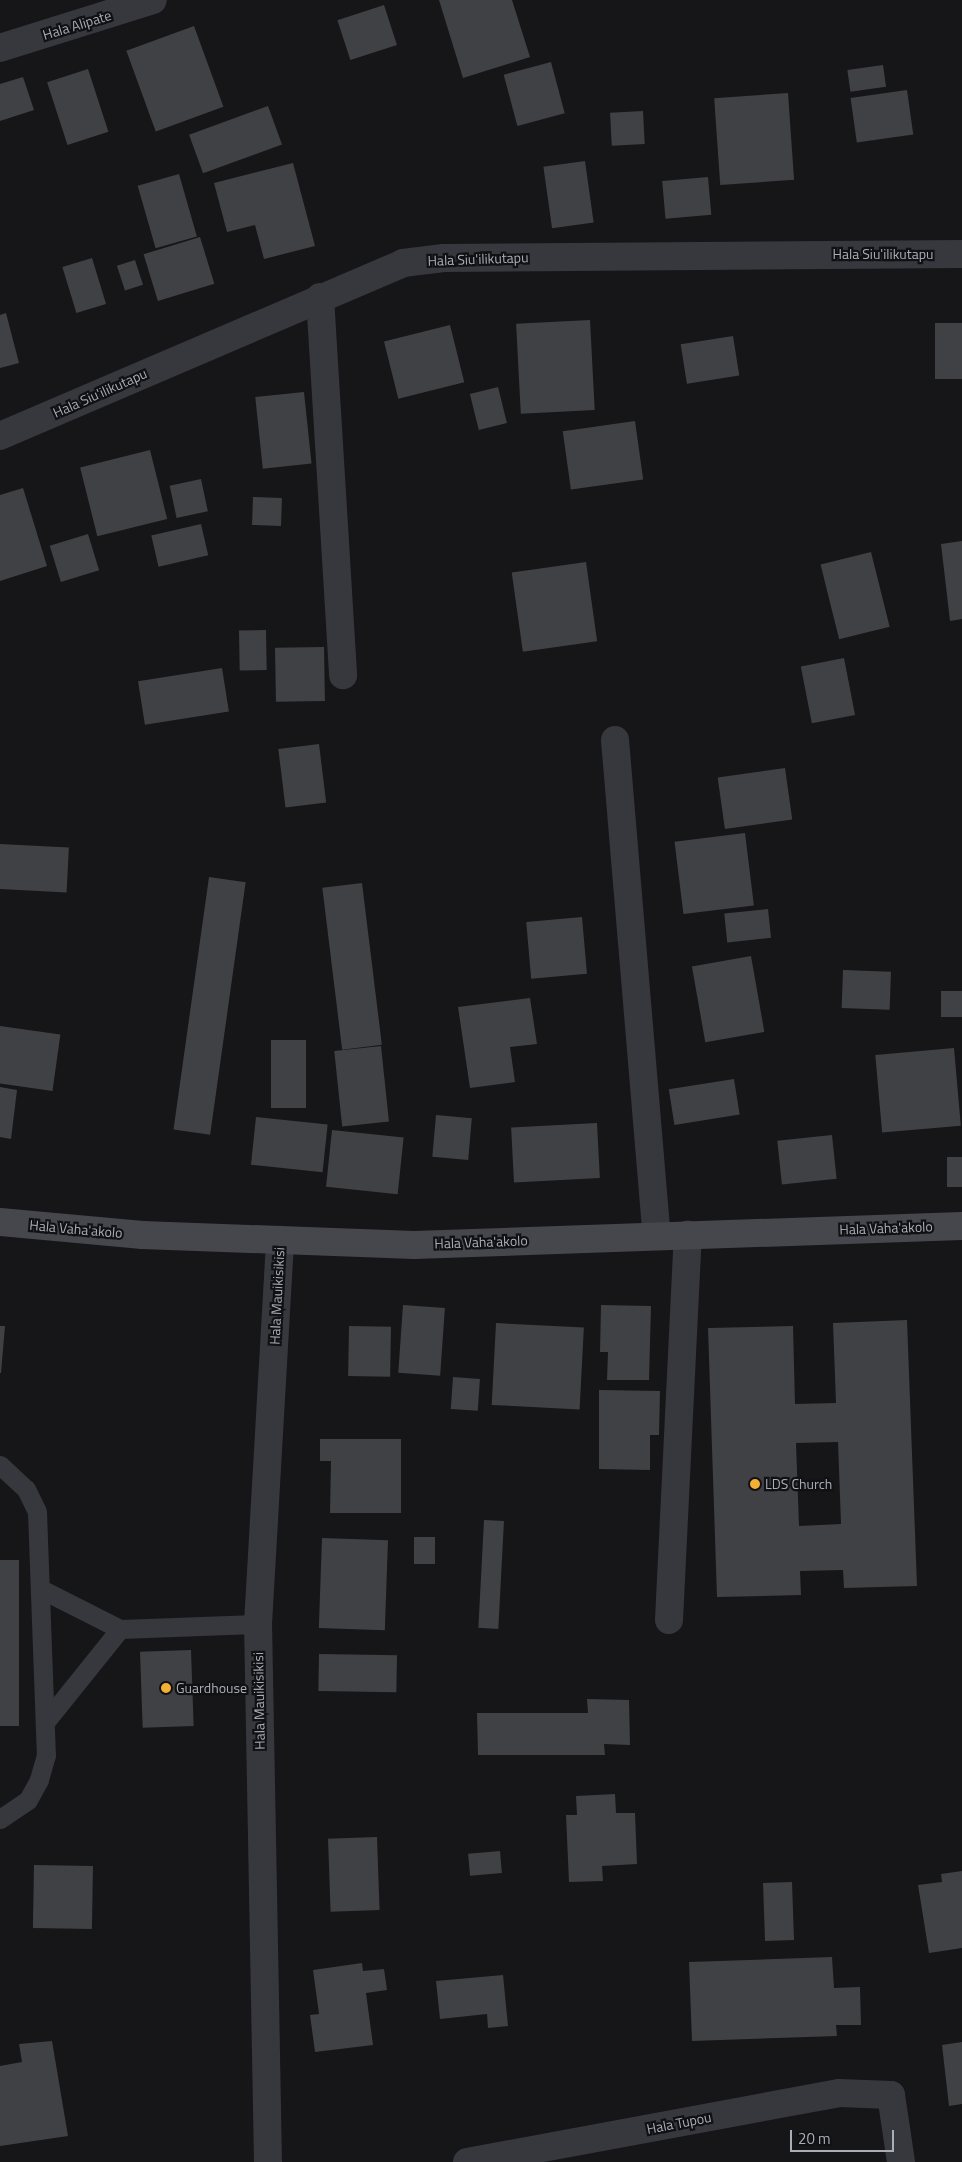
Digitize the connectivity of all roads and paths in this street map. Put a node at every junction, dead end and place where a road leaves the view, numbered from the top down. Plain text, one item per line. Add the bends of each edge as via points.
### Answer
1 (153, 0) edge
2 (107, 8) edge
3 (0, 48) edge
4 (962, 254) edge
5 (320, 297) junction
6 (0, 436) edge
7 (343, 675) dead end
8 (615, 740) dead end
9 (0, 1222) edge
10 (962, 1226) edge
11 (688, 1234) junction
12 (657, 1235) junction
13 (280, 1240) junction
14 (0, 1465) edge
15 (41, 1589) junction
16 (669, 1620) dead end
17 (258, 1624) junction
18 (120, 1629) junction
19 (46, 1721) junction
20 (0, 1819) edge
21 (268, 2162) edge
22 (467, 2162) edge
23 (901, 2162) edge

1 - 2 street, Hala Alipate
2 - 3 street, Hala Alipate
4 - 5 street, Hala Siu'ilikutapu via 444,258 403,263
5 - 6 street, Hala Siu'ilikutapu
5 - 7 street
8 - 12 street
9 - 13 main road, Hala Vaha'akolo via 142,1235
10 - 11 main road, Hala Vaha'akolo
11 - 12 main road, Hala Vaha'akolo
11 - 16 street
12 - 13 main road, Hala Vaha'akolo via 414,1245
13 - 17 street, Hala Mauikisikisi
14 - 15 lane via 26,1489 37,1512
15 - 18 lane
15 - 19 lane
17 - 18 lane
17 - 21 street, Hala Mauikisikisi
18 - 19 lane
19 - 20 lane via 46,1756 39,1780 28,1800
22 - 23 street, Hala Tupou via 839,2093 891,2094

